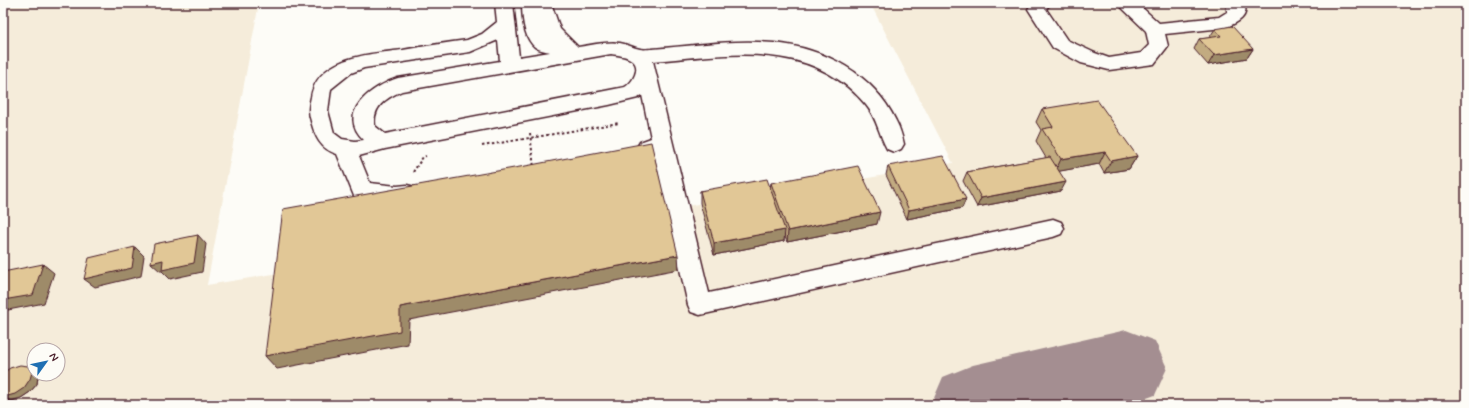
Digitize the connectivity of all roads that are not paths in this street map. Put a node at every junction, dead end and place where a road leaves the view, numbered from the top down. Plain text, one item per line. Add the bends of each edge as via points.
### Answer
1 (504, 3) edge
2 (531, 3) edge
3 (542, 3) edge
4 (1042, 3) edge
5 (1126, 3) edge
6 (1236, 3) edge
7 (505, 25) junction
8 (1155, 30) junction
9 (574, 54) junction
10 (642, 63) junction
11 (510, 66) junction
12 (384, 142) junction
13 (662, 143) junction
14 (894, 144) dead end
15 (345, 148) junction
16 (629, 152) edge
17 (428, 189) edge
18 (1053, 228) dead end

1 - 7 lane
2 - 9 lane via 537,38 543,44 562,48
3 - 9 lane via 552,31
4 - 8 lane via 1038,9 1060,44 1088,58 1109,64 1147,59 1159,46
5 - 8 lane
6 - 8 lane via 1236,14 1223,22
7 - 11 lane
7 - 15 lane via 489,38 470,46 362,62 348,66 335,74 322,87 318,111 325,136 336,146
9 - 10 lane via 612,48 622,49
9 - 11 lane
10 - 12 lane via 645,76 631,93
10 - 13 lane
10 - 14 lane via 751,48 783,50 807,56 841,71 867,92 885,116
11 - 12 lane via 398,85 388,89 372,100 363,115 365,129 376,139
12 - 15 lane via 365,148
13 - 16 lane
13 - 18 lane via 700,305
15 - 17 lane via 362,190 397,195

